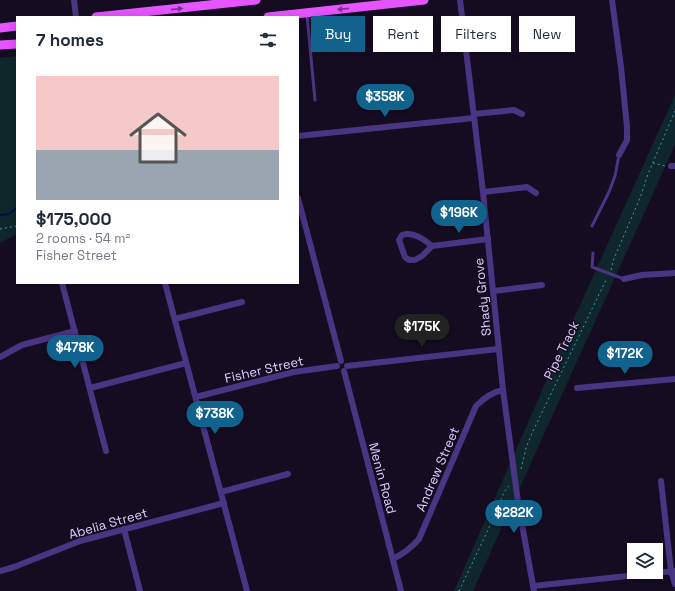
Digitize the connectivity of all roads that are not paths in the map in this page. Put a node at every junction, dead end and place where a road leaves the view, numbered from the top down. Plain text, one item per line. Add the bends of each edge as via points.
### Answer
1 (74, 0) edge
2 (256, 0) edge
3 (424, 0) edge
4 (460, 0) edge
5 (612, 0) edge
6 (307, 13) junction
7 (76, 16) edge
8 (129, 16) edge
9 (278, 16) edge
10 (16, 26) edge
11 (0, 28) edge
12 (16, 44) edge
13 (0, 45) edge
14 (315, 100) dead end
15 (522, 114) dead end
16 (474, 116) junction
17 (299, 136) edge
18 (619, 155) joint
19 (483, 192) junction
20 (536, 193) dead end
21 (299, 202) edge
22 (592, 226) dead end
23 (488, 240) junction
24 (432, 246) junction
25 (593, 253) dead end
26 (675, 273) edge
27 (624, 279) joint
28 (62, 284) edge
29 (165, 284) edge
30 (542, 285) dead end
31 (493, 291) junction
32 (242, 302) dead end
33 (175, 319) junction
34 (75, 331) junction
35 (498, 349) junction
36 (0, 357) edge
37 (186, 363) junction
38 (339, 363) junction
39 (345, 368) junction
40 (675, 379) edge
41 (90, 388) junction
42 (577, 388) dead end
43 (503, 390) junction
44 (196, 397) junction
45 (106, 451) dead end
46 (288, 474) dead end
47 (661, 481) dead end
48 (221, 492) junction
49 (224, 503) junction
50 (124, 529) junction
51 (393, 559) junction
52 (0, 571) edge
53 (673, 571) edge
54 (675, 584) edge
55 (534, 588) edge
56 (140, 591) edge
57 (247, 591) edge
58 (401, 591) edge

1 - 7 street
8 -> 2 main road
3 -> 6 main road
4 - 16 street, Shady Grove
5 - 18 street via 627,127 627,140
6 - 9 main road
6 - 14 lane
10 - 11 main road
12 - 13 main road
15 - 16 street via 514,110
16 - 17 street
16 - 19 street, Shady Grove
18 - 22 lane via 609,192
19 - 20 street via 527,187
19 - 23 street, Shady Grove
21 - 38 street
23 - 24 street
23 - 31 street, Shady Grove
24 - 24 street via 422,256 409,260 405,257 399,240 402,236 410,234 420,237
25 - 27 lane via 592,267
26 - 27 street
28 - 34 street
29 - 33 street
30 - 31 street
31 - 35 street, Shady Grove
32 - 33 street
33 - 37 street
34 - 36 street via 22,345
34 - 41 street
35 - 39 street
35 - 43 street, Shady Grove
37 - 41 street
37 - 44 street
38 - 39 street via 345,361
38 - 44 street, Fisher Street
39 - 51 street, Menin Road
40 - 42 street
41 - 45 street
43 - 51 street, Andrew Street via 495,392 476,406 419,539
43 - 55 street, Shady Grove via 514,479
44 - 48 street
46 - 48 street
47 - 53 street
48 - 49 street
49 - 50 street, Abelia Street
49 - 57 street
50 - 52 street, Abelia Street via 80,541
50 - 56 street
51 - 58 street, Menin Road
53 - 54 street
53 - 55 street

